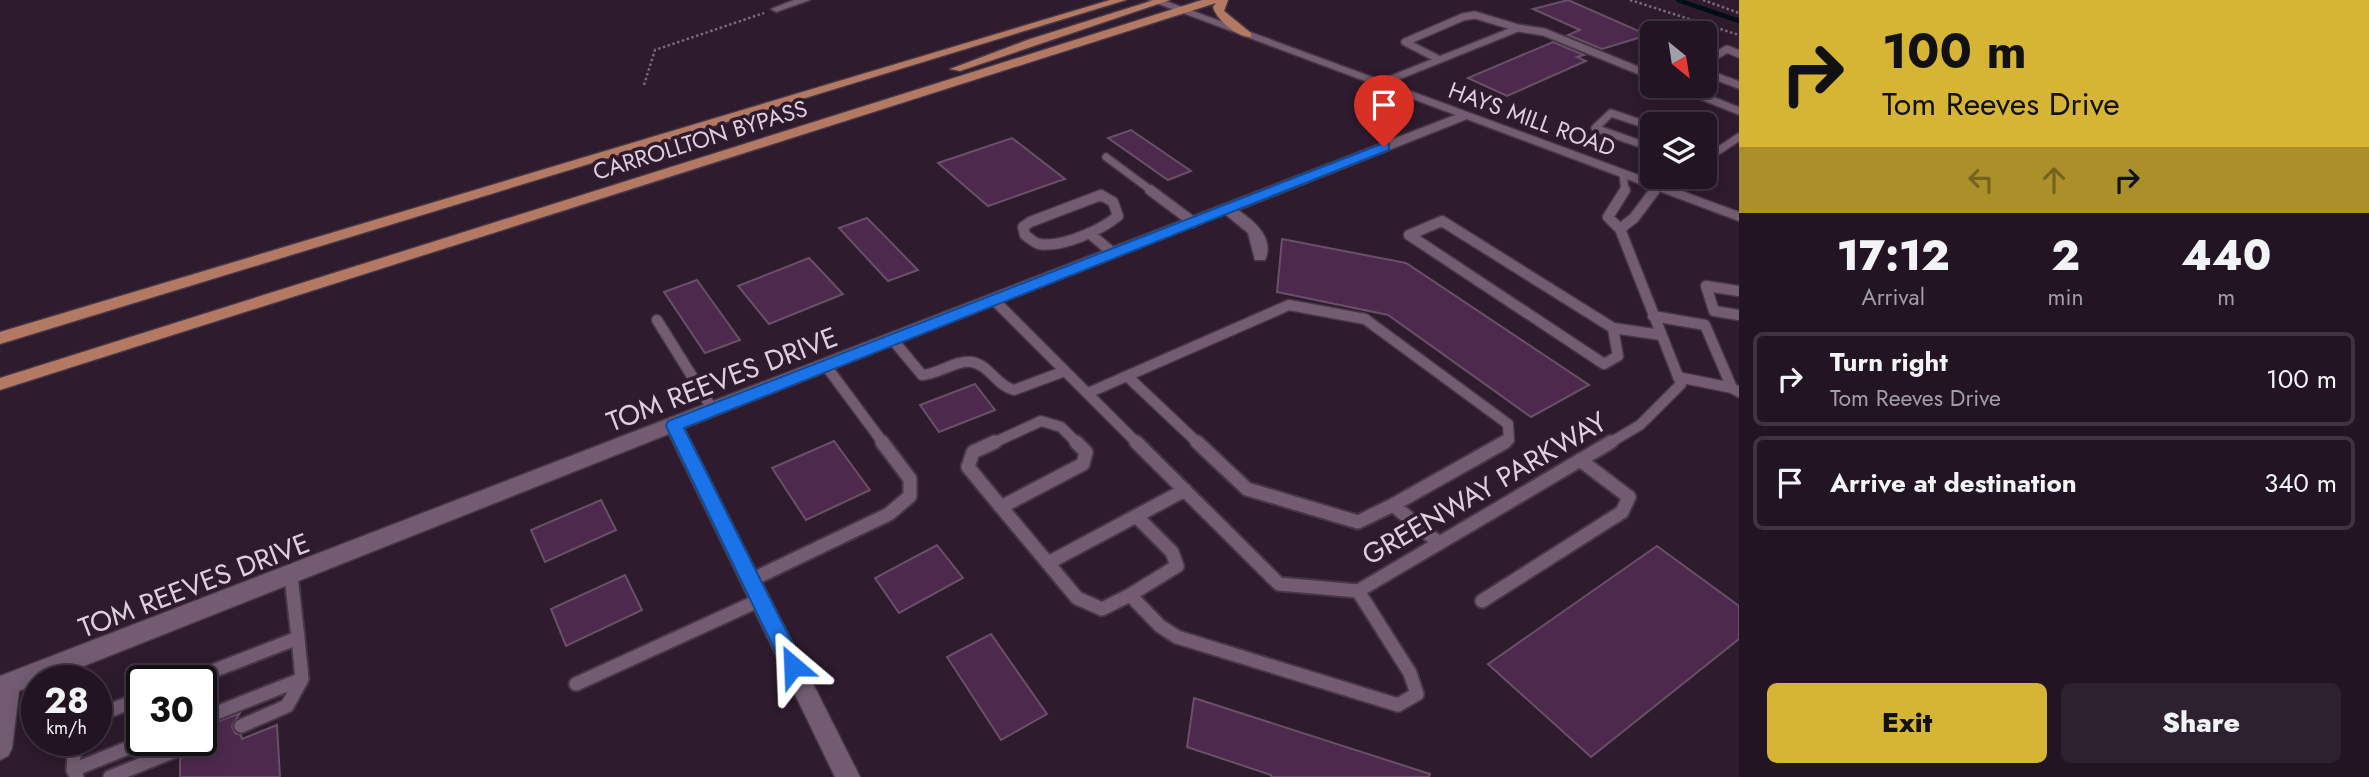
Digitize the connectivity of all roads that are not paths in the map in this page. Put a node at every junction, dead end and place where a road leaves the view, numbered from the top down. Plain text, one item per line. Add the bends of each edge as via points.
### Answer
1 (805, 0) edge
2 (1100, 0) edge
3 (1121, 0) edge
4 (1213, 0) edge
5 (1223, 0) edge
6 (1159, 1) edge
7 (776, 9) road end
8 (1181, 10) junction
9 (1086, 11) junction
10 (1518, 28) junction
11 (1247, 35) junction
12 (1739, 54) edge
13 (1717, 55) edge
14 (1438, 59) junction
15 (1640, 71) edge
16 (1717, 77) edge
17 (1376, 84) junction
18 (1739, 85) edge
19 (1707, 98) edge
20 (1739, 111) edge
21 (1463, 116) junction
22 (1640, 123) edge
23 (794, 132) junction
24 (1739, 137) edge
25 (1640, 144) edge
26 (1717, 149) edge
27 (1106, 157) dead end
28 (1623, 174) junction
29 (1640, 180) edge
30 (1656, 189) edge
31 (1662, 189) edge
32 (1227, 209) junction
33 (1739, 218) edge
34 (1194, 222) junction
35 (1620, 229) junction
36 (1089, 233) junction
37 (1114, 253) junction
38 (1259, 257) dead end
39 (1739, 290) edge
40 (994, 300) junction
41 (1714, 311) junction
42 (1739, 315) edge
43 (1654, 316) junction
44 (657, 320) dead end
45 (1705, 325) junction
46 (1613, 328) junction
47 (1661, 335) junction
48 (0, 338) edge
49 (893, 340) junction
50 (826, 366) junction
51 (1065, 371) junction
52 (1128, 376) junction
53 (1678, 377) junction
54 (0, 384) edge
55 (1736, 390) edge
56 (1088, 393) junction
57 (713, 410) junction
58 (674, 426) junction
59 (1580, 460) junction
60 (1185, 490) junction
61 (1393, 505) junction
62 (1001, 507) junction
63 (1136, 516) junction
64 (1439, 543) junction
65 (1048, 563) junction
66 (291, 576) junction
67 (751, 580) junction
68 (1358, 591) junction
69 (1130, 595) junction
70 (760, 600) junction
71 (1482, 601) dead end
72 (299, 638) junction
73 (217, 669) edge
74 (302, 679) junction
75 (576, 684) dead end
76 (4, 686) edge
77 (217, 713) edge
78 (241, 726) dead end
79 (0, 748) edge
80 (126, 750) edge
81 (75, 756) edge
82 (164, 756) edge
83 (75, 774) edge
84 (110, 777) edge
85 (848, 777) edge

1 - 7 street
2 - 9 main road
3 - 9 main road, CARROLLTON BYPASS
4 - 8 main road, CARROLLTON BYPASS
5 - 11 main road via 1219,12
6 - 8 street, HAYS MILL ROAD
6 - 23 main road via 1018,46
8 - 11 street, HAYS MILL ROAD
8 - 23 main road, CARROLLTON BYPASS
9 - 48 main road, CARROLLTON BYPASS
10 - 14 street
10 - 14 lane via 1468,15 1405,42
10 - 15 lane via 1544,32
11 - 17 street, HAYS MILL ROAD
12 - 13 lane via 1727,50
14 - 17 street
16 - 18 lane
17 - 21 street, HAYS MILL ROAD
19 - 20 lane
21 - 28 street, HAYS MILL ROAD
21 - 32 street, TOM REEVES DRIVE
22 - 25 lane via 1611,113 1595,128
23 - 54 main road, CARROLLTON BYPASS
24 - 26 lane
27 - 34 lane
28 - 29 street, HAYS MILL ROAD
28 - 35 lane via 1625,192 1608,217
30 - 35 lane
31 - 33 street, HAYS MILL ROAD
32 - 34 street, TOM REEVES DRIVE
32 - 38 street via 1254,228 1259,236
34 - 37 street, TOM REEVES DRIVE
35 - 43 lane
36 - 36 lane via 1118,216 1110,198 1101,195 1023,228 1038,244
36 - 37 lane
37 - 40 street, TOM REEVES DRIVE
39 - 41 lane via 1706,286
40 - 49 street, TOM REEVES DRIVE
40 - 51 lane, GREENWAY PARKWAY
41 - 42 lane
41 - 45 lane
43 - 45 lane
43 - 47 lane
44 - 57 lane
45 - 55 lane
46 - 46 lane via 1441,221 1409,235 1604,364 1618,356
46 - 47 lane
47 - 53 lane
49 - 50 street, TOM REEVES DRIVE
49 - 51 lane via 922,375 975,362 1015,390
50 - 57 street, TOM REEVES DRIVE
50 - 67 lane via 910,479 910,496 889,514
51 - 56 lane, GREENWAY PARKWAY
52 - 56 lane
52 - 61 lane via 1247,489 1358,522
52 - 61 lane via 1289,305 1365,319 1508,424 1509,440
53 - 55 lane
53 - 59 lane, GREENWAY PARKWAY via 1681,384 1640,425
56 - 60 lane, GREENWAY PARKWAY
57 - 58 street, TOM REEVES DRIVE
58 - 66 street, TOM REEVES DRIVE
58 - 67 street
59 - 64 lane, GREENWAY PARKWAY
59 - 71 lane via 1629,497 1622,512
60 - 63 lane
60 - 68 lane, GREENWAY PARKWAY via 1279,584
61 - 64 lane
62 - 62 lane via 968,467 973,452 1041,421 1061,427 1086,452 1083,464
62 - 65 lane
63 - 65 lane
63 - 69 lane via 1172,552 1177,566
64 - 68 lane, GREENWAY PARKWAY
65 - 69 lane via 1077,598 1102,608
66 - 72 lane
66 - 76 street, TOM REEVES DRIVE
67 - 70 street
68 - 69 lane via 1410,673 1417,694 1398,705 1177,637
70 - 75 lane
70 - 85 street
72 - 73 lane
72 - 74 lane
74 - 77 lane
74 - 78 lane via 287,706
76 - 79 street
80 - 83 lane
81 - 83 lane
82 - 84 lane

